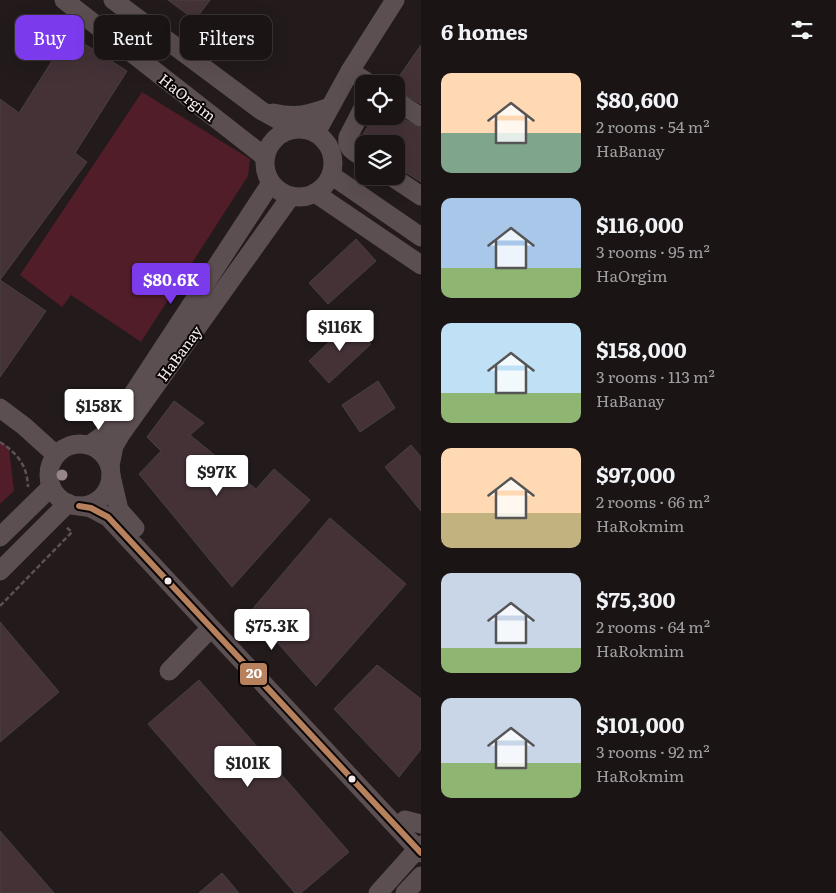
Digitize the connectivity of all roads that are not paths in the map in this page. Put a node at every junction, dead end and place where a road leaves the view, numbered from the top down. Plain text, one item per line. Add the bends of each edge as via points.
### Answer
1 (64, 0) edge
2 (113, 0) edge
3 (395, 0) edge
4 (350, 71) junction
5 (356, 75) edge
6 (330, 107) junction
7 (405, 107) edge
8 (262, 111) junction
9 (421, 117) edge
10 (355, 125) edge
11 (295, 129) junction
12 (316, 134) junction
13 (355, 152) edge
14 (265, 157) junction
15 (331, 176) junction
16 (271, 183) junction
17 (404, 185) edge
18 (315, 193) junction
19 (291, 196) junction
20 (421, 196) edge
21 (421, 237) edge
22 (421, 265) edge
23 (0, 408) edge
24 (89, 445) junction
25 (56, 455) junction
26 (111, 471) junction
27 (51, 487) junction
28 (73, 505) junction
29 (0, 537) edge
30 (0, 570) edge
31 (211, 628) junction
32 (169, 671) dead end
33 (408, 824) edge
34 (420, 846) edge
35 (421, 876) edge
36 (384, 887) edge
37 (405, 893) edge

1 - 14 street, HaOrgim
2 - 8 street
3 - 4 street
4 - 5 street
4 - 6 street
6 - 8 street via 305,116
6 - 12 street
7 - 9 street
8 - 11 street
10 - 13 street via 347,142
11 - 12 street
11 - 14 street via 276,138
12 - 15 street via 326,141 331,152 334,164
14 - 16 street
15 - 18 street
15 - 21 street
16 - 19 street via 280,192
16 - 24 street, HaBanay via 112,426
17 - 20 street
18 - 19 street
18 - 22 street
19 - 26 street, HaBanay via 121,434 114,446
23 - 25 street
24 - 25 street via 71,445
24 - 26 street via 105,456
25 - 27 street via 49,471
26 - 28 street via 110,486 105,494 97,501
26 - 33 street via 119,510
27 - 28 street via 58,497
27 - 29 street
28 - 30 street
28 - 31 street via 90,508 108,517
31 - 32 street
31 - 33 street
33 - 34 street
33 - 36 street via 401,846 401,859
34 - 36 street
35 - 37 street

